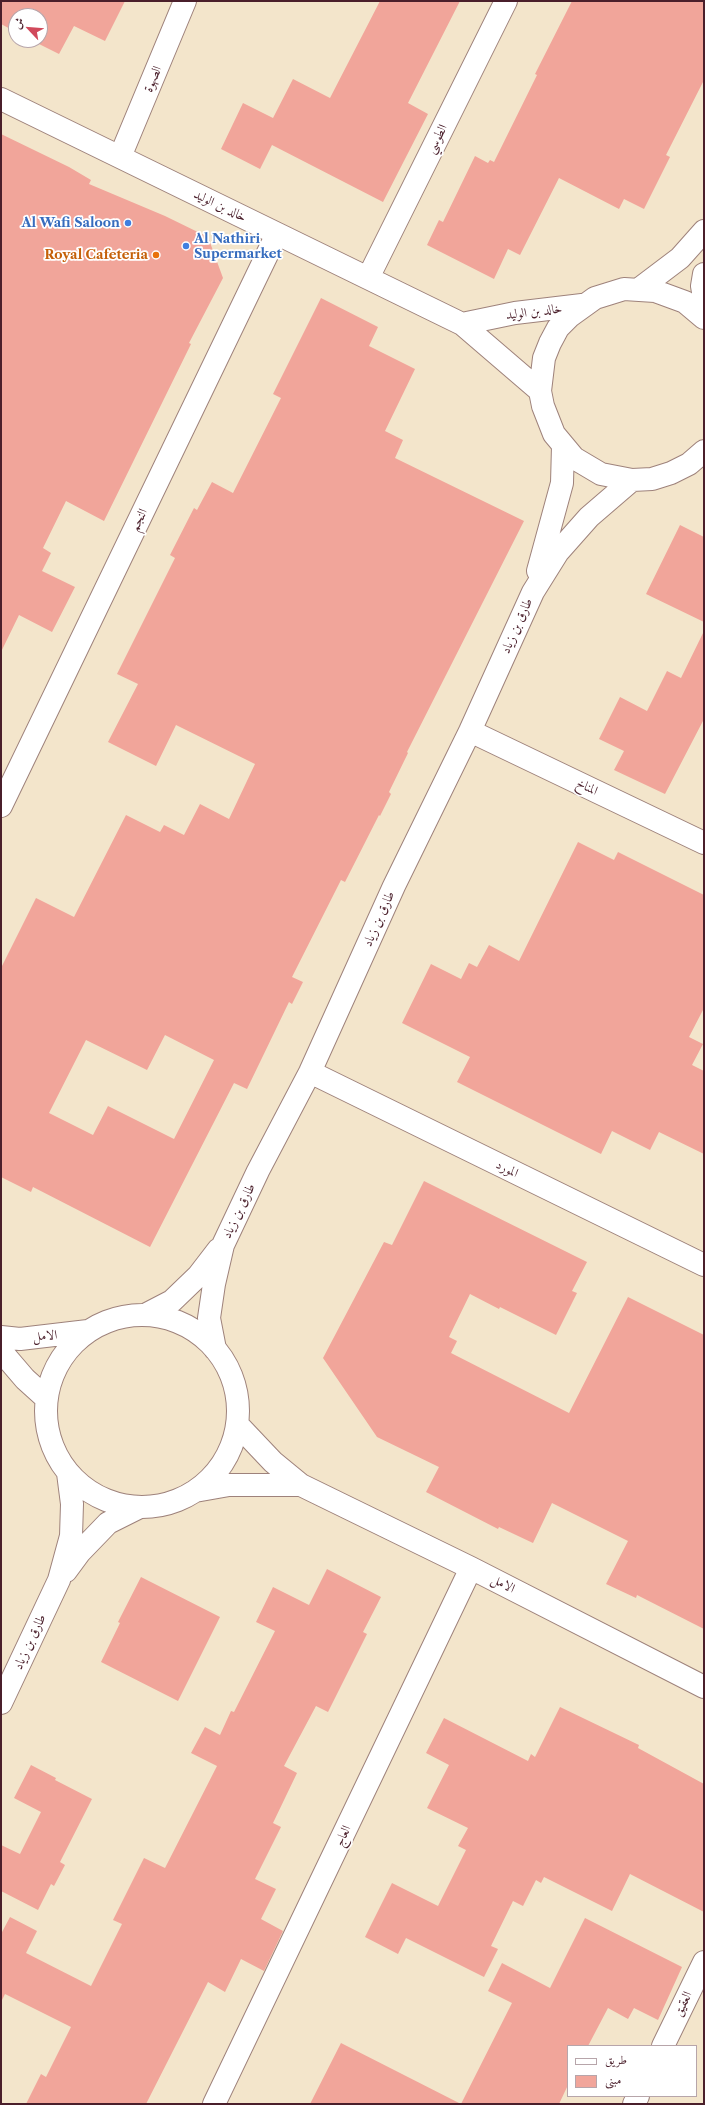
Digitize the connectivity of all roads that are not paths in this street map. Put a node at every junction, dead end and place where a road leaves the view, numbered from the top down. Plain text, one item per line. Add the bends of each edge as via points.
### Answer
1 (185, 1) edge
2 (506, 1) edge
3 (1, 99) edge
4 (120, 157) junction
5 (704, 231) edge
6 (277, 234) junction
7 (704, 274) edge
8 (368, 278) junction
9 (639, 289) junction
10 (704, 298) edge
11 (582, 305) junction
12 (704, 318) edge
13 (462, 324) junction
14 (540, 392) junction
15 (562, 446) junction
16 (699, 460) edge
17 (632, 480) junction
18 (533, 592) junction
19 (470, 731) junction
20 (1, 806) edge
21 (704, 843) edge
22 (310, 1072) junction
23 (223, 1244) junction
24 (704, 1265) edge
25 (145, 1315) junction
26 (88, 1331) junction
27 (1, 1337) edge
28 (215, 1349) junction
29 (1, 1351) edge
30 (46, 1398) junction
31 (237, 1424) junction
32 (68, 1474) junction
33 (301, 1485) junction
34 (195, 1491) junction
35 (138, 1508) junction
36 (471, 1568) junction
37 (59, 1580) junction
38 (704, 1687) edge
39 (1, 1703) edge
40 (704, 1962) edge
41 (663, 2045) edge
42 (214, 2104) edge

1 - 4 street, الصهوة
2 - 8 street, الطوسي
3 - 4 street, خالد بن الوليد
4 - 6 street, خالد بن الوليد
5 - 9 street via 680,258
6 - 8 street, خالد بن الوليد
6 - 20 street, النجم
7 - 10 street
8 - 13 street, خالد بن الوليد
9 - 11 street via 609,292
9 - 12 street via 670,295 685,302
11 - 13 street, خالد بن الوليد via 515,313
11 - 14 street via 558,328 550,343 544,358
13 - 14 street, خالد بن الوليد
14 - 15 street via 547,421
15 - 17 street via 580,462 601,474
15 - 18 street, طارق بن زياد via 562,484
16 - 17 street via 652,479
17 - 18 street, طارق بن زياد via 589,517 558,552
18 - 19 street, طارق بن زياد
19 - 21 street, المناخ
19 - 22 street, طارق بن زياد via 394,886
22 - 23 street, طارق بن زياد
22 - 24 street, المورد
23 - 25 street, طارق بن زياد via 198,1276 172,1301
23 - 28 street, طارق بن زياد via 209,1318
25 - 26 street via 115,1319
25 - 28 street via 184,1324
26 - 27 street, الامل via 20,1339
26 - 30 street via 62,1358 50,1382
28 - 31 street via 232,1377 236,1392
29 - 30 street via 25,1379
30 - 32 street via 47,1430 55,1453
31 - 33 street, الامل via 273,1462
31 - 34 street via 233,1440 221,1464 208,1481
32 - 35 street via 99,1498 118,1505
32 - 37 street, طارق بن زياد via 72,1504 71,1536
33 - 34 street, الامل via 229,1485
33 - 36 street, الامل
34 - 35 street via 177,1501
35 - 37 street, طارق بن زياد via 108,1523 80,1552
36 - 38 street, الامل
36 - 42 street, العاج
37 - 39 street, طارق بن زياد
40 - 41 street, العقيق

